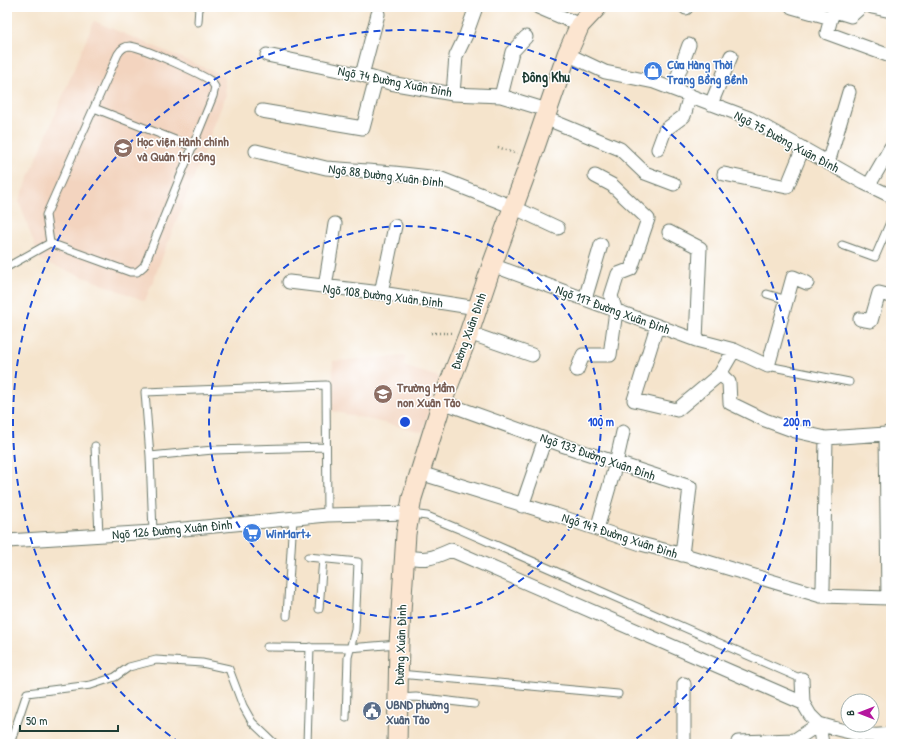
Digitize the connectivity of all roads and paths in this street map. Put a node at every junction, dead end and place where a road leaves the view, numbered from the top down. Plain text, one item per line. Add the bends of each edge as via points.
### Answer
1 (198, 7) edge
2 (476, 7) edge
3 (538, 7) edge
4 (597, 7) edge
5 (792, 7) edge
6 (861, 7) edge
7 (872, 7) edge
8 (891, 11) edge
9 (378, 14) dead end
10 (831, 18) junction
11 (198, 22) dead end
12 (580, 26) junction
13 (526, 37) dead end
14 (689, 45) dead end
15 (566, 54) junction
16 (267, 55) dead end
17 (730, 56) dead end
18 (890, 56) dead end
19 (362, 75) junction
20 (376, 79) junction
21 (673, 89) junction
22 (849, 92) dead end
23 (453, 94) junction
24 (690, 95) junction
25 (500, 96) junction
26 (711, 104) junction
27 (94, 108) junction
28 (262, 111) dead end
29 (546, 114) junction
30 (193, 147) junction
31 (498, 147) dead end
32 (891, 147) edge
33 (803, 148) junction
34 (658, 149) dead end
35 (256, 151) dead end
36 (531, 159) junction
37 (828, 163) junction
38 (724, 174) dead end
39 (595, 176) dead end
40 (674, 184) dead end
41 (869, 185) junction
42 (891, 196) edge
43 (513, 207) junction
44 (891, 220) edge
45 (335, 224) dead end
46 (395, 226) dead end
47 (558, 228) dead end
48 (669, 232) dead end
49 (50, 243) junction
50 (601, 245) dead end
51 (842, 245) dead end
52 (492, 265) junction
53 (7, 267) edge
54 (289, 282) dead end
55 (807, 282) dead end
56 (325, 287) junction
57 (381, 293) junction
58 (767, 294) dead end
59 (891, 296) edge
60 (585, 299) junction
61 (786, 300) junction
62 (477, 308) junction
63 (616, 311) junction
64 (860, 319) dead end
65 (657, 326) junction
66 (432, 333) dead end
67 (469, 333) junction
68 (696, 340) junction
69 (734, 350) junction
70 (532, 355) dead end
71 (768, 366) junction
72 (577, 370) dead end
73 (720, 374) junction
74 (849, 382) dead end
75 (442, 402) junction
76 (623, 432) dead end
77 (888, 432) edge
78 (826, 438) junction
79 (545, 439) junction
80 (95, 446) dead end
81 (326, 447) junction
82 (150, 456) junction
83 (616, 463) junction
84 (420, 473) junction
85 (522, 506) junction
86 (410, 514) junction
87 (327, 515) junction
88 (293, 518) junction
89 (597, 529) junction
90 (153, 532) junction
91 (99, 535) junction
92 (7, 541) edge
93 (682, 555) junction
94 (308, 557) dead end
95 (404, 557) junction
96 (323, 558) junction
97 (821, 596) junction
98 (318, 609) dead end
99 (288, 616) dead end
100 (399, 644) junction
101 (267, 647) dead end
102 (310, 647) junction
103 (349, 648) junction
104 (399, 674) junction
105 (802, 679) joint
106 (684, 684) dead end
107 (618, 694) dead end
108 (398, 698) junction
109 (803, 703) junction
110 (474, 704) dead end
111 (346, 718) dead end
112 (819, 724) junction
113 (891, 734) edge
114 (10, 744) edge
115 (275, 744) edge
116 (307, 744) edge
117 (397, 744) edge
118 (684, 744) edge
119 (738, 744) edge
120 (822, 744) edge

1 - 11 lane
2 - 23 street via 456,56
3 - 12 street
4 - 12 street, Đường Xuân Đỉnh
5 - 10 street
6 - 10 street via 851,16 835,11
7 - 8 street
9 - 19 street
10 - 18 street via 827,33
12 - 15 street, Đường Xuân Đỉnh
13 - 25 street via 512,52
14 - 21 street
15 - 21 street, Ngõ 75 Đường Xuân Đỉnh via 605,72 654,82
15 - 29 street, Đường Xuân Đỉnh
16 - 19 street, Ngõ 74 Đường Xuân Đỉnh
17 - 26 street
19 - 20 street, Ngõ 74 Đường Xuân Đỉnh
20 - 23 street, Ngõ 74 Đường Xuân Đỉnh
20 - 28 street via 363,128
21 - 24 street, Ngõ 75 Đường Xuân Đỉnh
22 - 37 street
23 - 25 street, Ngõ 74 Đường Xuân Đỉnh
24 - 26 street, Ngõ 75 Đường Xuân Đỉnh
24 - 34 street via 684,116 665,130
25 - 29 street, Ngõ 74 Đường Xuân Đỉnh
26 - 33 street, Ngõ 75 Đường Xuân Đỉnh via 749,118
27 - 30 lane
27 - 30 lane via 121,48 129,46 142,49 212,81 215,87 213,96
27 - 49 lane via 46,215
29 - 36 street, Đường Xuân Đỉnh
29 - 40 street, Ngõ 74 Đường Xuân Đỉnh via 620,149 644,173
30 - 49 lane via 144,266 137,272 130,272
31 - 36 path
32 - 41 street
33 - 37 street, Ngõ 75 Đường Xuân Đỉnh
33 - 38 street via 787,186
35 - 43 street, Ngõ 88 Đường Xuân Đỉnh via 326,168 439,178
36 - 43 street, Đường Xuân Đỉnh
37 - 41 street, Ngõ 75 Đường Xuân Đỉnh
39 - 63 street via 612,186 648,219 631,269 618,274 612,296
41 - 42 street, Ngõ 75 Đường Xuân Đỉnh
43 - 47 street, Ngõ 88 Đường Xuân Đỉnh
43 - 52 street, Đường Xuân Đỉnh
44 - 51 lane via 875,257
45 - 56 street
46 - 57 street
48 - 68 street via 700,248
49 - 53 lane
50 - 60 street
52 - 60 street, Ngõ 117 Đường Xuân Đỉnh
52 - 62 street, Đường Xuân Đỉnh
54 - 56 street, Ngõ 108 Đường Xuân Đỉnh
55 - 61 street via 793,277
56 - 57 street, Ngõ 108 Đường Xuân Đỉnh
57 - 62 street, Ngõ 108 Đường Xuân Đỉnh
58 - 61 lane
59 - 64 street via 879,293 871,321
60 - 63 street, Ngõ 117 Đường Xuân Đỉnh
61 - 71 street
62 - 67 street, Đường Xuân Đỉnh
63 - 65 street, Ngõ 117 Đường Xuân Đỉnh
63 - 72 street via 610,355 583,355
65 - 68 street, Ngõ 117 Đường Xuân Đỉnh
65 - 73 street via 634,400 677,410
66 - 67 path
67 - 70 street
67 - 75 street, Đường Xuân Đỉnh
68 - 69 street, Ngõ 117 Đường Xuân Đỉnh
69 - 71 street, Ngõ 117 Đường Xuân Đỉnh
69 - 73 street
71 - 74 lane
73 - 78 street via 729,382 730,403 795,431
75 - 79 street, Ngõ 133 Đường Xuân Đỉnh
75 - 84 street, Đường Xuân Đỉnh
76 - 83 street
77 - 78 street
77 - 97 street, Ngõ 147 Đường Xuân Đỉnh via 888,598
78 - 97 street
79 - 83 street, Ngõ 133 Đường Xuân Đỉnh
79 - 85 street
80 - 91 lane
81 - 82 lane via 213,450
81 - 82 lane via 326,385 145,392
81 - 87 lane
82 - 90 lane
83 - 89 street
83 - 93 street, Ngõ 133 Đường Xuân Đỉnh via 690,487
84 - 85 street, Ngõ 147 Đường Xuân Đỉnh
84 - 86 street, Đường Xuân Đỉnh
85 - 89 street, Ngõ 147 Đường Xuân Đỉnh
86 - 87 street, Ngõ 126 Đường Xuân Đỉnh
86 - 95 street, Đường Xuân Đỉnh
86 - 105 lane via 427,516 459,529
87 - 88 street, Ngõ 126 Đường Xuân Đỉnh
88 - 90 street, Ngõ 126 Đường Xuân Đỉnh
88 - 99 lane
89 - 93 street, Ngõ 147 Đường Xuân Đỉnh
90 - 91 street, Ngõ 126 Đường Xuân Đỉnh
91 - 92 street, Ngõ 126 Đường Xuân Đỉnh
93 - 97 street, Ngõ 147 Đường Xuân Đỉnh
94 - 96 lane
95 - 100 street, Đường Xuân Đỉnh
95 - 109 street via 432,558 451,550
96 - 98 lane
96 - 103 lane via 358,562 355,630
100 - 103 lane
100 - 104 street, Đường Xuân Đỉnh
101 - 102 lane
102 - 103 lane
102 - 116 lane
103 - 111 lane
104 - 107 lane
104 - 108 street, Đường Xuân Đỉnh
105 - 109 street
106 - 118 street
108 - 110 lane via 416,697
108 - 117 street, Đường Xuân Đỉnh
109 - 112 street via 810,716
112 - 113 street via 854,734
112 - 119 street via 795,740
112 - 120 street
114 - 115 lane via 27,693 91,685 115,677 129,667 156,660 202,663 230,669 242,706 252,722

